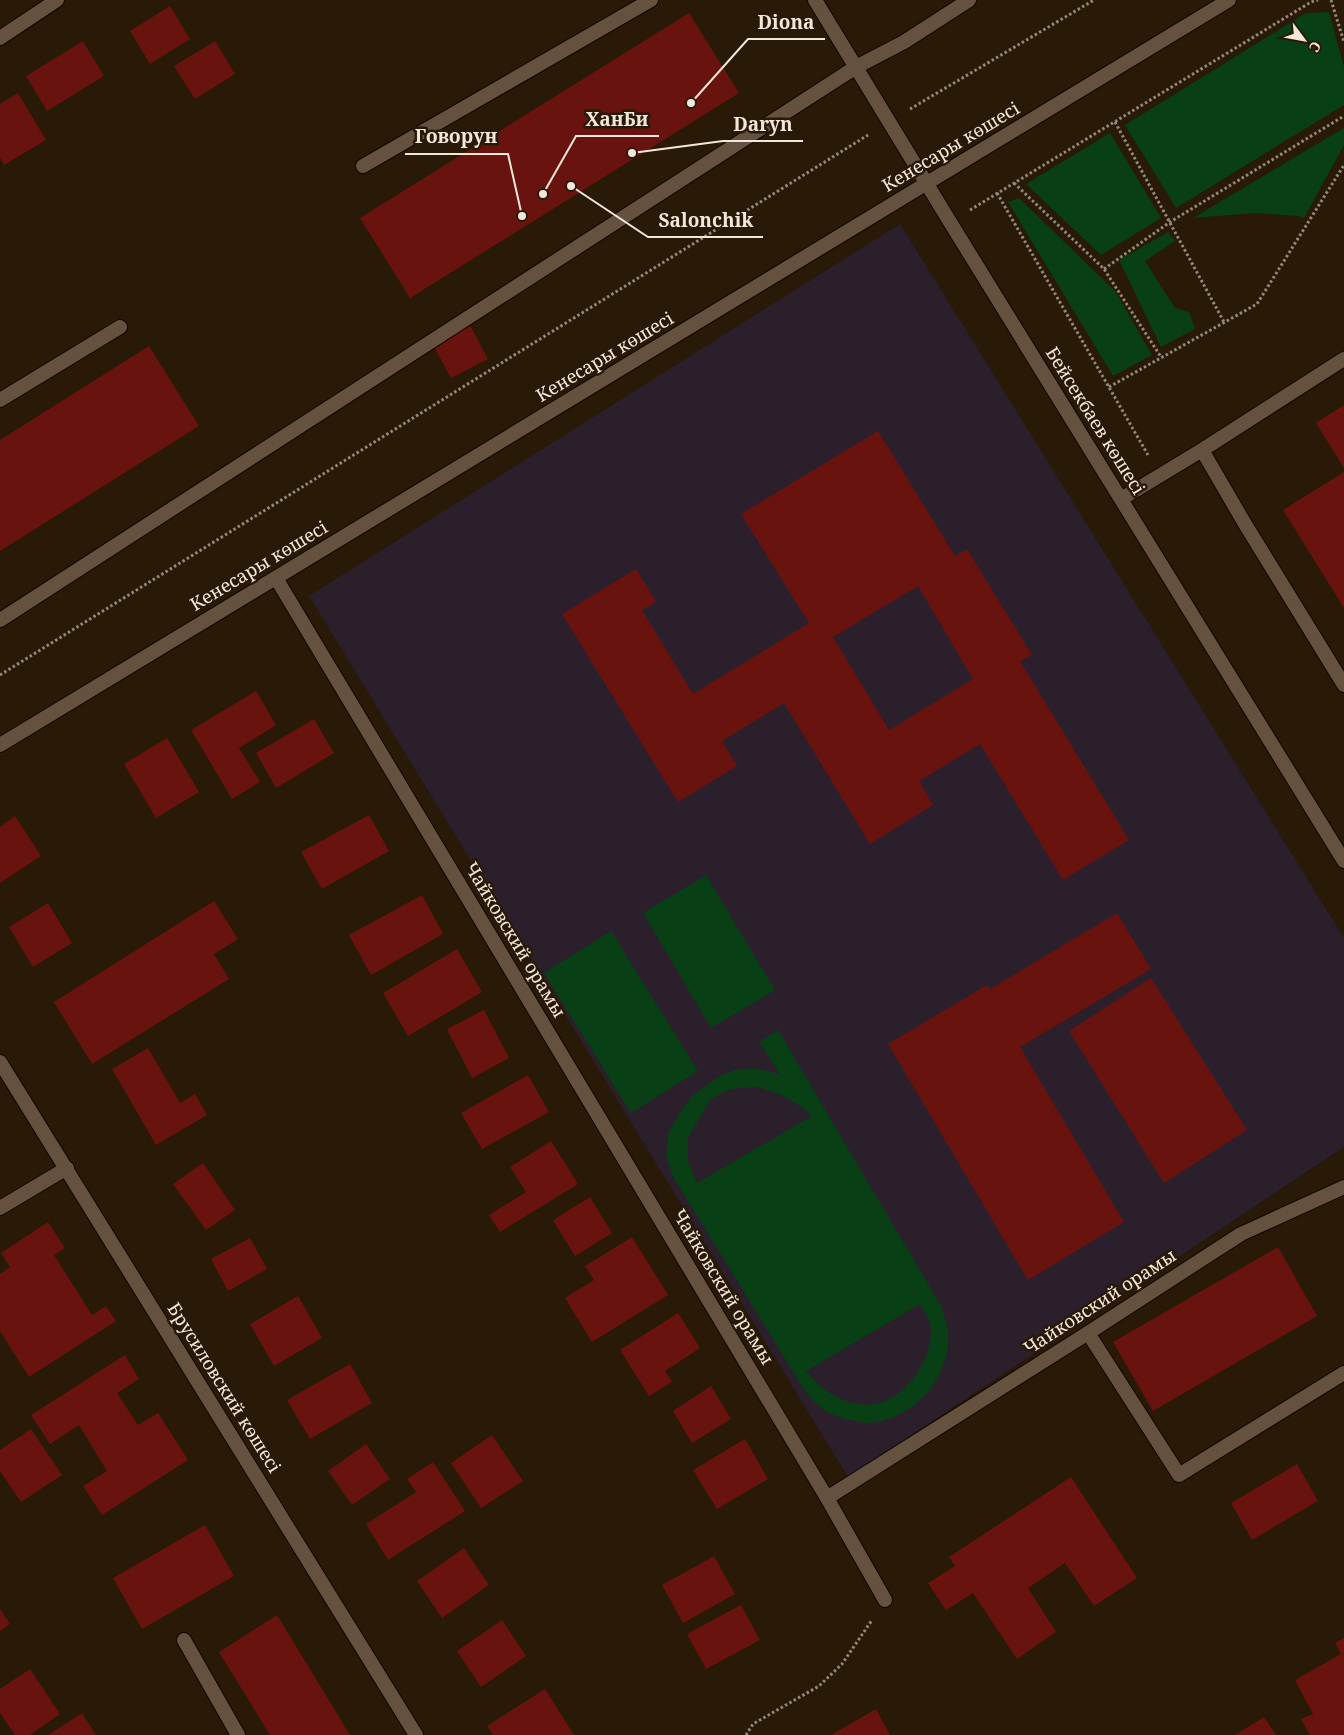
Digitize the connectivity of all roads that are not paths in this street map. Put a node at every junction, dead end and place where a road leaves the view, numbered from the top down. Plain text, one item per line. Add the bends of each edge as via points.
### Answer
1 (57, 0) edge
2 (651, 0) edge
3 (815, 0) edge
4 (970, 0) edge
5 (1229, 0) edge
6 (0, 38) edge
7 (856, 67) junction
8 (363, 166) dead end
9 (926, 184) junction
10 (120, 327) dead end
11 (1344, 359) edge
12 (0, 400) edge
13 (1202, 450) junction
14 (1121, 499) junction
15 (276, 578) junction
16 (0, 620) edge
17 (1344, 684) edge
18 (0, 745) edge
19 (1344, 861) edge
20 (0, 1062) edge
21 (66, 1168) junction
22 (1344, 1187) edge
23 (0, 1208) edge
24 (1088, 1333) junction
25 (1344, 1373) edge
26 (827, 1498) junction
27 (885, 1600) road end
28 (184, 1640) dead end
29 (238, 1735) edge
30 (416, 1735) edge

1 - 6 street
2 - 8 street
3 - 7 street, Бейсекбаев көшесі
4 - 7 street via 904,42
5 - 9 street, Кенесары көшесі
7 - 9 street, Бейсекбаев көшесі
7 - 16 street
9 - 14 street, Бейсекбаев көшесі
9 - 15 street, Кенесары көшесі
10 - 12 street
11 - 13 street
13 - 14 street
13 - 17 street
14 - 19 street, Бейсекбаев көшесі
15 - 18 street, Кенесары көшесі
15 - 26 street, Чайковский орамы
20 - 21 street, Брусиловский көшесі
21 - 23 street
21 - 30 street, Брусиловский көшесі
22 - 24 street, Чайковский орамы via 1241,1234
24 - 25 street via 1180,1475
24 - 26 street, Чайковский орамы
26 - 27 street
28 - 29 street

